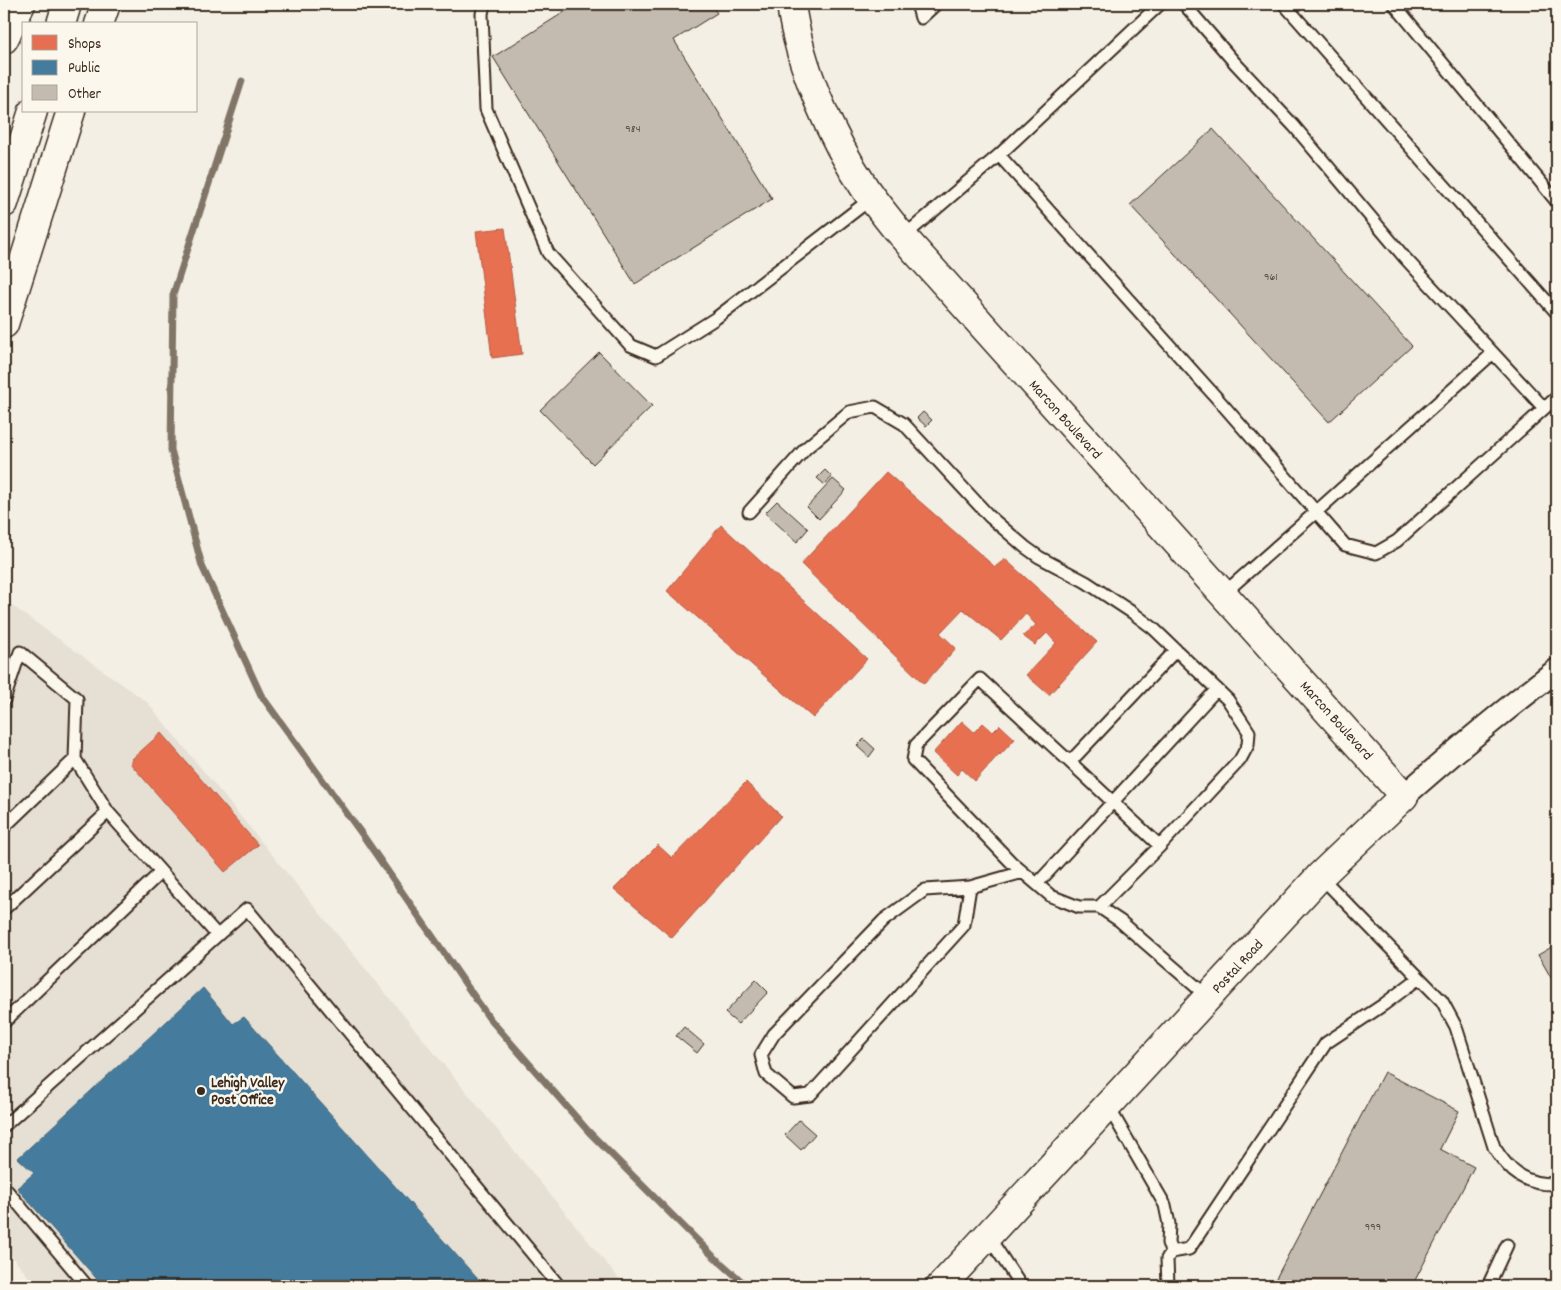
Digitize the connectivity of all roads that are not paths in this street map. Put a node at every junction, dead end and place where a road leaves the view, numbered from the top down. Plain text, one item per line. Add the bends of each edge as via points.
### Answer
1 (21, 4) edge
2 (67, 4) edge
3 (106, 4) edge
4 (484, 4) edge
5 (791, 4) edge
6 (917, 4) edge
7 (936, 4) edge
8 (1160, 4) edge
9 (1184, 4) edge
10 (1284, 4) edge
11 (1394, 4) edge
12 (62, 22) edge
13 (100, 22) edge
14 (4, 39) edge
15 (33, 112) edge
16 (72, 112) edge
17 (999, 154) junction
18 (872, 198) junction
19 (1557, 202) edge
20 (4, 203) edge
21 (903, 237) junction
22 (1557, 313) edge
23 (4, 324) edge
24 (1493, 352) junction
25 (1557, 397) edge
26 (1544, 408) junction
27 (749, 512) dead end
28 (1316, 512) junction
29 (1223, 594) junction
30 (1176, 650) junction
31 (1557, 670) edge
32 (1217, 689) junction
33 (4, 700) edge
34 (75, 759) junction
35 (1070, 762) junction
36 (1404, 796) junction
37 (1113, 802) junction
38 (108, 812) junction
39 (4, 827) edge
40 (1160, 846) junction
41 (161, 872) junction
42 (1023, 872) junction
43 (1320, 876) junction
44 (1037, 884) junction
45 (970, 887) junction
46 (1099, 907) junction
47 (4, 909) edge
48 (217, 935) junction
49 (1419, 978) junction
50 (1208, 997) junction
51 (4, 1022) edge
52 (1108, 1106) junction
53 (4, 1126) edge
54 (1557, 1184) edge
55 (4, 1187) edge
56 (988, 1236) junction
57 (1507, 1245) dead end
58 (1171, 1252) junction
59 (87, 1286) edge
60 (559, 1286) edge
61 (942, 1286) edge
62 (1021, 1286) edge
63 (1168, 1286) edge
64 (1488, 1286) edge

1 - 14 main road
2 - 12 main road
3 - 13 main road
4 - 18 lane via 486,108 544,244 548,253 630,346 656,356 716,318
5 - 18 main road, Marcon Boulevard via 803,57 819,103 840,148
6 - 7 lane via 921,18
8 - 17 lane
9 - 24 lane via 1294,126 1405,258
10 - 22 lane
11 - 19 lane
15 - 20 main road
16 - 23 main road
17 - 21 lane
17 - 28 lane
18 - 21 main road, Marcon Boulevard
21 - 29 main road, Marcon Boulevard
24 - 26 lane
24 - 28 lane
25 - 26 lane
26 - 28 lane via 1397,541 1376,553 1344,545
27 - 30 lane via 806,448 849,412 875,407 904,424 990,516 1025,547 1133,613
28 - 29 lane
29 - 36 main road, Marcon Boulevard
30 - 32 lane
30 - 35 lane
31 - 36 street, Postal Road via 1459,747
32 - 37 lane
32 - 40 lane via 1249,732 1248,745 1240,760
33 - 34 lane via 20,652 77,699
34 - 38 lane
34 - 39 lane
35 - 37 lane
35 - 42 lane via 980,679 916,746 913,760
36 - 43 main road, Postal Road
37 - 40 lane
37 - 44 lane
38 - 41 lane
38 - 47 lane
40 - 46 lane
41 - 48 lane
41 - 51 lane
42 - 44 lane
42 - 45 lane
43 - 49 lane
43 - 50 main road, Postal Road
44 - 46 lane via 1051,896 1079,906
45 - 45 lane via 924,890 884,920 774,1034 761,1055 766,1074 793,1097 810,1095 964,925
46 - 50 lane via 1120,920
48 - 53 lane
48 - 60 lane via 247,909
49 - 54 lane via 1442,1001 1456,1027 1494,1147 1504,1163 1519,1176
49 - 58 lane via 1326,1043 1189,1249
50 - 52 main road, Postal Road
52 - 56 main road, Postal Road
52 - 58 lane via 1165,1205
55 - 59 lane
56 - 61 main road, Postal Road
56 - 62 lane
57 - 64 lane
58 - 63 lane via 1167,1259

